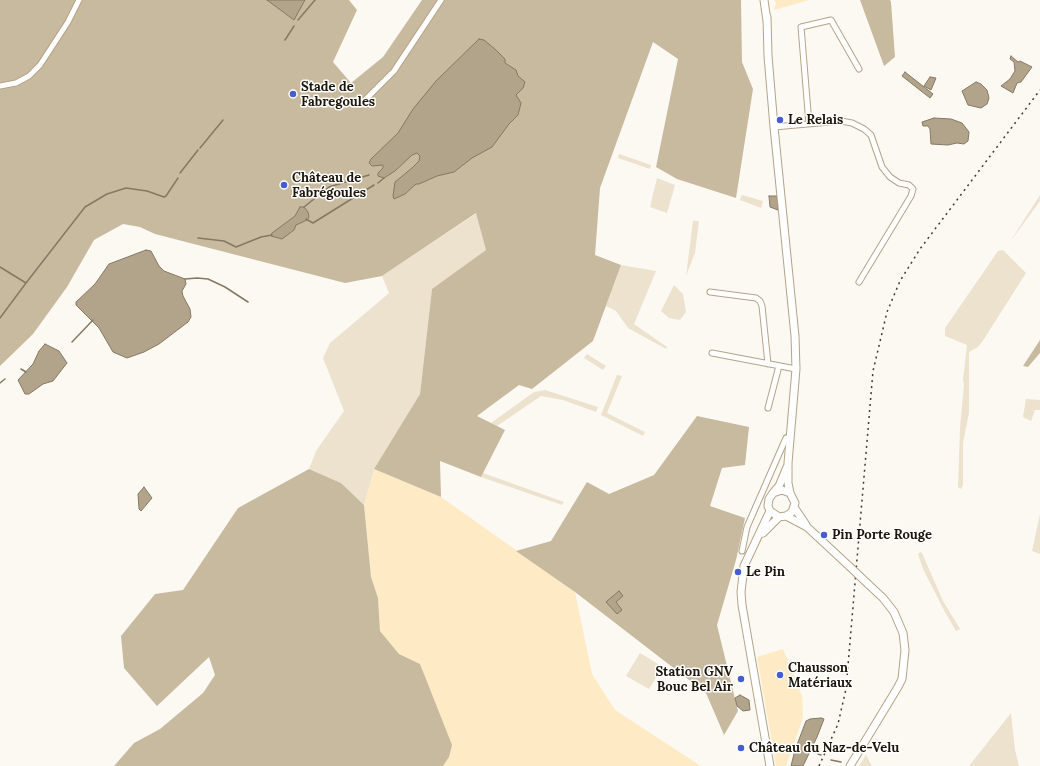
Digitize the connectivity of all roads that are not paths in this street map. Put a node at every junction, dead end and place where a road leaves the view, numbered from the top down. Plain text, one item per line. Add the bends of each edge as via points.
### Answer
1 (79, 0) edge
2 (441, 0) edge
3 (764, 0) edge
4 (859, 69) dead end
5 (0, 86) edge
6 (360, 105) dead end
7 (809, 124) junction
8 (776, 127) junction
9 (859, 282) dead end
10 (710, 292) dead end
11 (712, 353) dead end
12 (768, 364) junction
13 (779, 366) junction
14 (796, 369) junction
15 (768, 408) dead end
16 (786, 438) dead end
17 (788, 463) junction
18 (790, 494) junction
19 (760, 495) junction
20 (771, 496) junction
21 (794, 507) junction
22 (770, 511) junction
23 (783, 517) junction
24 (807, 527) junction
25 (753, 546) junction
26 (742, 551) dead end
27 (770, 766) edge
28 (850, 766) edge

1 - 5 street via 40,65 29,76 16,83
2 - 6 street via 394,71
3 - 8 main road
4 - 7 street via 831,20 801,27
7 - 8 street
7 - 9 street via 841,121 864,129 871,135 882,167 890,177 913,189 912,196
8 - 14 main road
10 - 12 street via 756,298 760,301
11 - 12 street
12 - 13 street
13 - 14 street
13 - 15 street
14 - 17 main road
16 - 19 street
17 - 18 main road
17 - 20 main road via 779,486
18 - 20 main road via 782,490
18 - 21 main road via 794,499
19 - 20 street
19 - 26 street via 746,527
20 - 22 main road via 768,506
21 - 23 main road via 792,512
21 - 24 main road
22 - 23 main road
22 - 25 main road
23 - 24 main road
23 - 25 main road via 769,526
24 - 28 main road, bridge via 883,598 894,612 903,633 905,650 902,679
25 - 27 main road via 742,573 742,606

